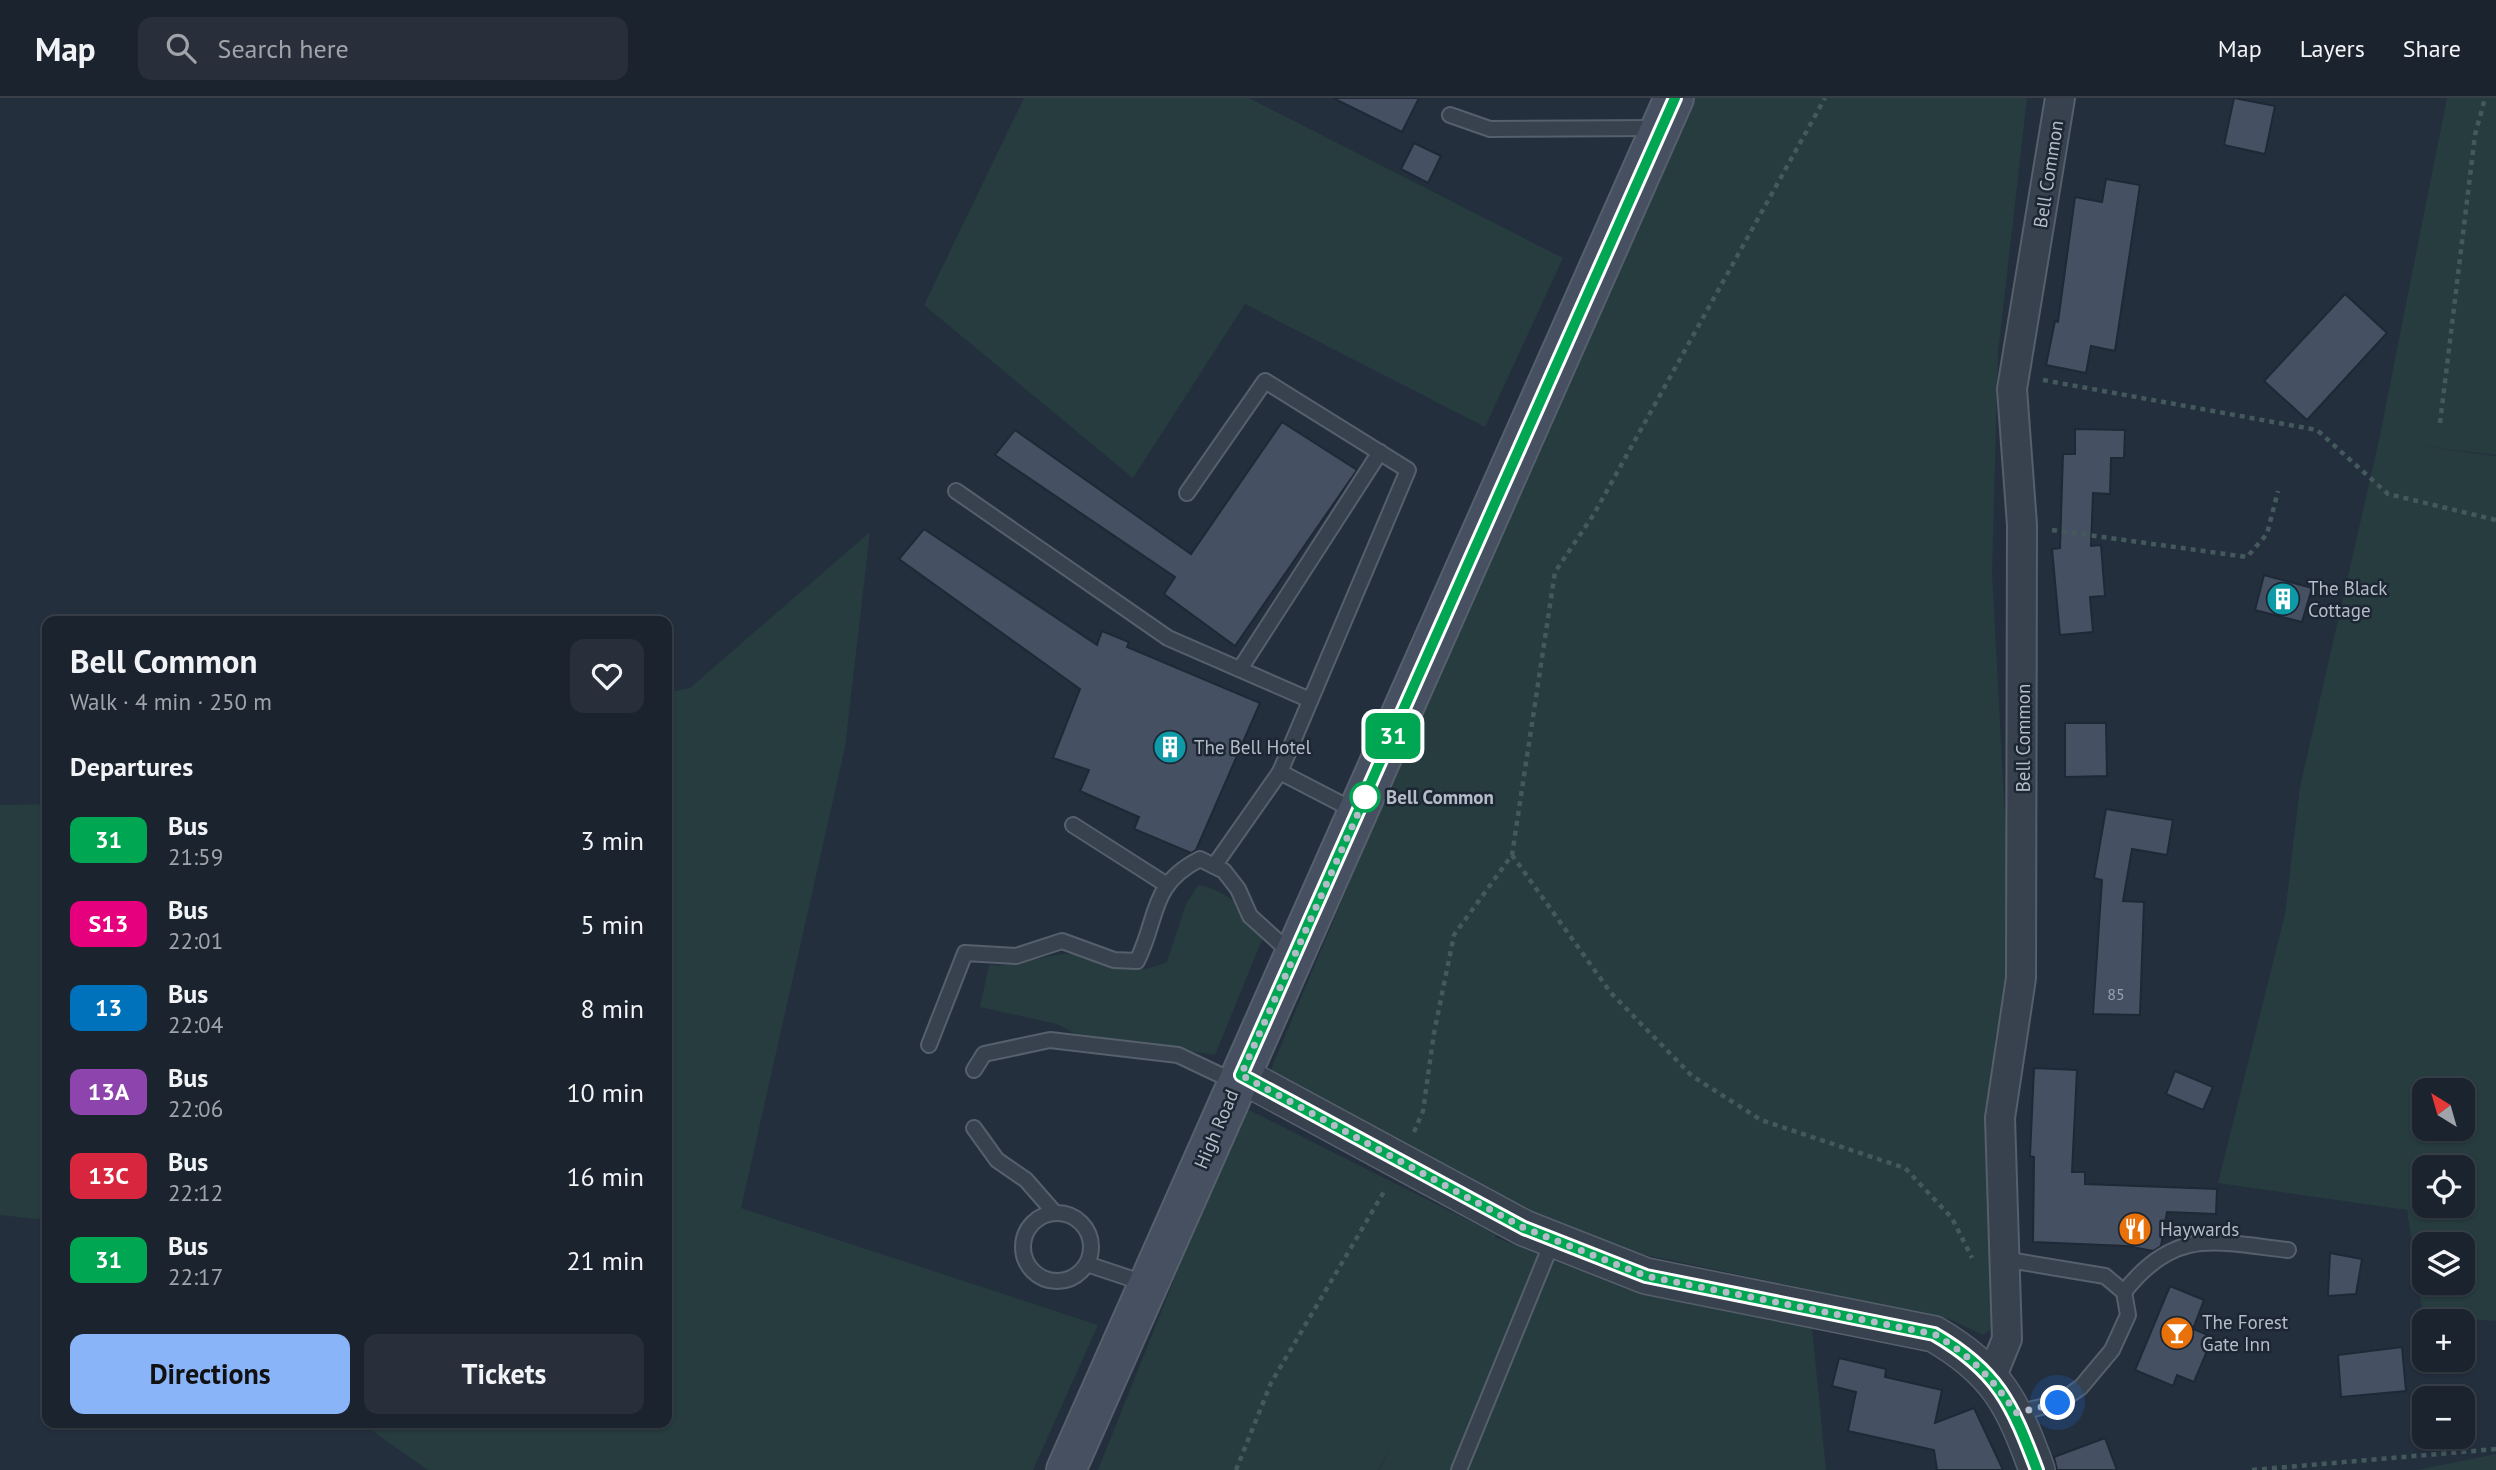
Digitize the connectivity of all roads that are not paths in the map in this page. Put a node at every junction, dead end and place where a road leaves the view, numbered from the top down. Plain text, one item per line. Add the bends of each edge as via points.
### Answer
1 (2060, 98) edge
2 (1668, 113) edge
3 (1450, 115) dead end
4 (1380, 452) junction
5 (956, 491) dead end
6 (1188, 493) dead end
7 (1240, 669) junction
8 (1310, 700) junction
9 (1280, 772) junction
10 (1358, 813) junction
11 (1073, 825) dead end
12 (1214, 866) junction
13 (1167, 885) junction
14 (1294, 956) junction
15 (929, 1045) dead end
16 (974, 1070) dead end
17 (1238, 1079) junction
18 (974, 1128) dead end
19 (1054, 1212) junction
20 (1553, 1240) junction
21 (2288, 1250) dead end
22 (1989, 1262) junction
23 (1087, 1264) junction
24 (1148, 1285) junction
25 (2124, 1292) junction
26 (1991, 1378) junction
27 (2016, 1413) junction
28 (1066, 1470) edge
29 (1459, 1470) edge
30 (2037, 1470) edge

1 - 22 street, Bell Common via 2012,389 2022,525 2021,978 2000,1118
2 - 3 lane via 1490,129
2 - 10 main road, High Road
4 - 6 lane via 1265,381
4 - 7 lane
4 - 8 lane via 1408,470
5 - 7 lane via 1168,638
7 - 8 lane
8 - 9 lane
9 - 10 lane
9 - 12 lane
10 - 14 main road, High Road
11 - 13 lane
12 - 13 lane via 1200,859 1178,870
12 - 14 lane via 1238,889 1250,916
13 - 15 lane via 1156,901 1137,961 1114,960 1062,942 1016,956 965,953
14 - 17 main road, High Road
16 - 17 lane via 984,1055 1050,1040 1178,1055
17 - 20 street
17 - 24 main road, High Road
18 - 19 lane via 997,1160 1026,1180
19 - 23 lane via 1074,1217 1088,1233
19 - 23 lane via 1028,1227 1023,1247 1028,1265 1053,1281 1072,1277
20 - 26 street via 1646,1276 1934,1334 1975,1360
20 - 29 lane
21 - 25 lane via 2186,1243 2140,1272
22 - 25 lane via 2105,1276
22 - 26 street, Bell Common via 2007,1339
23 - 24 lane
24 - 28 main road, High Road
25 - 27 lane via 2128,1315 2112,1350 2081,1387 2058,1403
26 - 27 street
27 - 30 street

